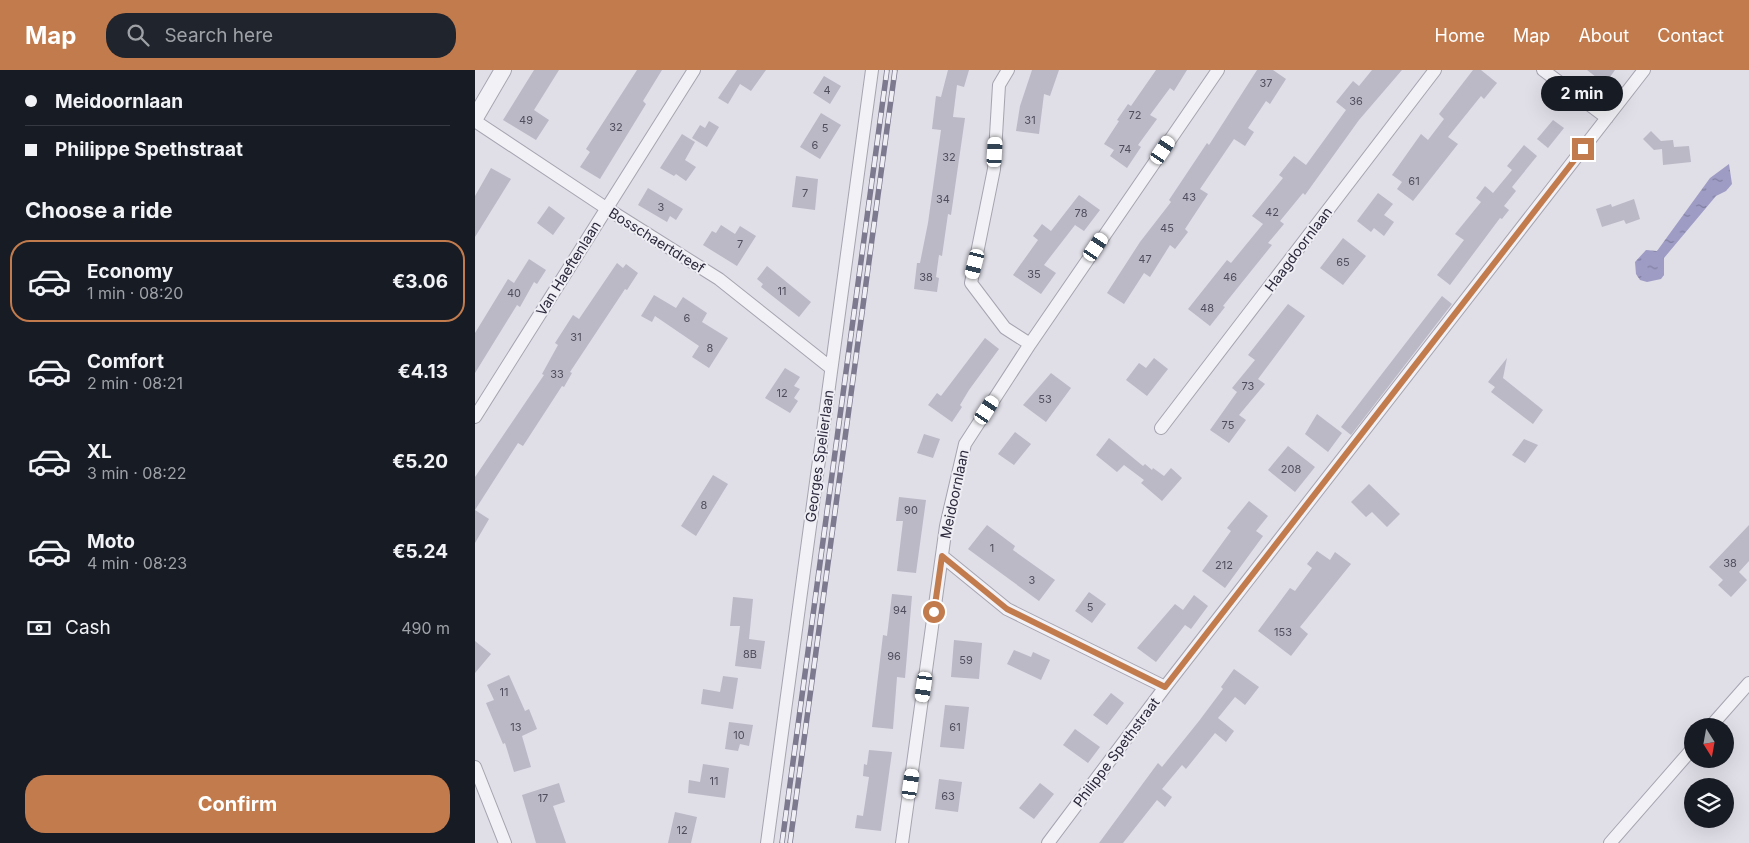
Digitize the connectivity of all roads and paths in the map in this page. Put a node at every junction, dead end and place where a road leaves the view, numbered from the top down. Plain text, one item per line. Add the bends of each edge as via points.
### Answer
1 (503, 70) edge
2 (694, 70) edge
3 (872, 70) edge
4 (1008, 70) edge
5 (1218, 70) edge
6 (1435, 70) edge
7 (1543, 70) edge
8 (1644, 70) edge
9 (1607, 118) junction
10 (475, 119) edge
11 (606, 208) junction
12 (1030, 344) junction
13 (831, 368) junction
14 (475, 416) edge
15 (1161, 428) dead end
16 (942, 556) junction
17 (1749, 683) edge
18 (1165, 687) junction
19 (1718, 718) edge
20 (1684, 758) edge
21 (475, 767) edge
22 (505, 843) edge
23 (767, 843) edge
24 (902, 843) edge
25 (1048, 843) edge
26 (1610, 843) edge

1 - 10 street
2 - 11 street, Van Haeftenlaan
3 - 13 street, Georges Spelierlaan
4 - 12 street via 999,85 994,169 971,282 1005,328
5 - 12 street, Meidoornlaan
6 - 15 street, Haagdoornlaan
7 - 9 street
8 - 9 street, Philippe Spethstraat
9 - 18 street, Philippe Spethstraat
10 - 11 street, Bosschaertdreef
11 - 13 street, Bosschaertdreef via 719,279
11 - 14 street, Van Haeftenlaan
12 - 16 street, Meidoornlaan via 965,444
13 - 23 street, Georges Spelierlaan
16 - 18 street via 1007,609
16 - 24 street, Meidoornlaan
17 - 19 street
18 - 25 street, Philippe Spethstraat
20 - 26 street
21 - 22 street

